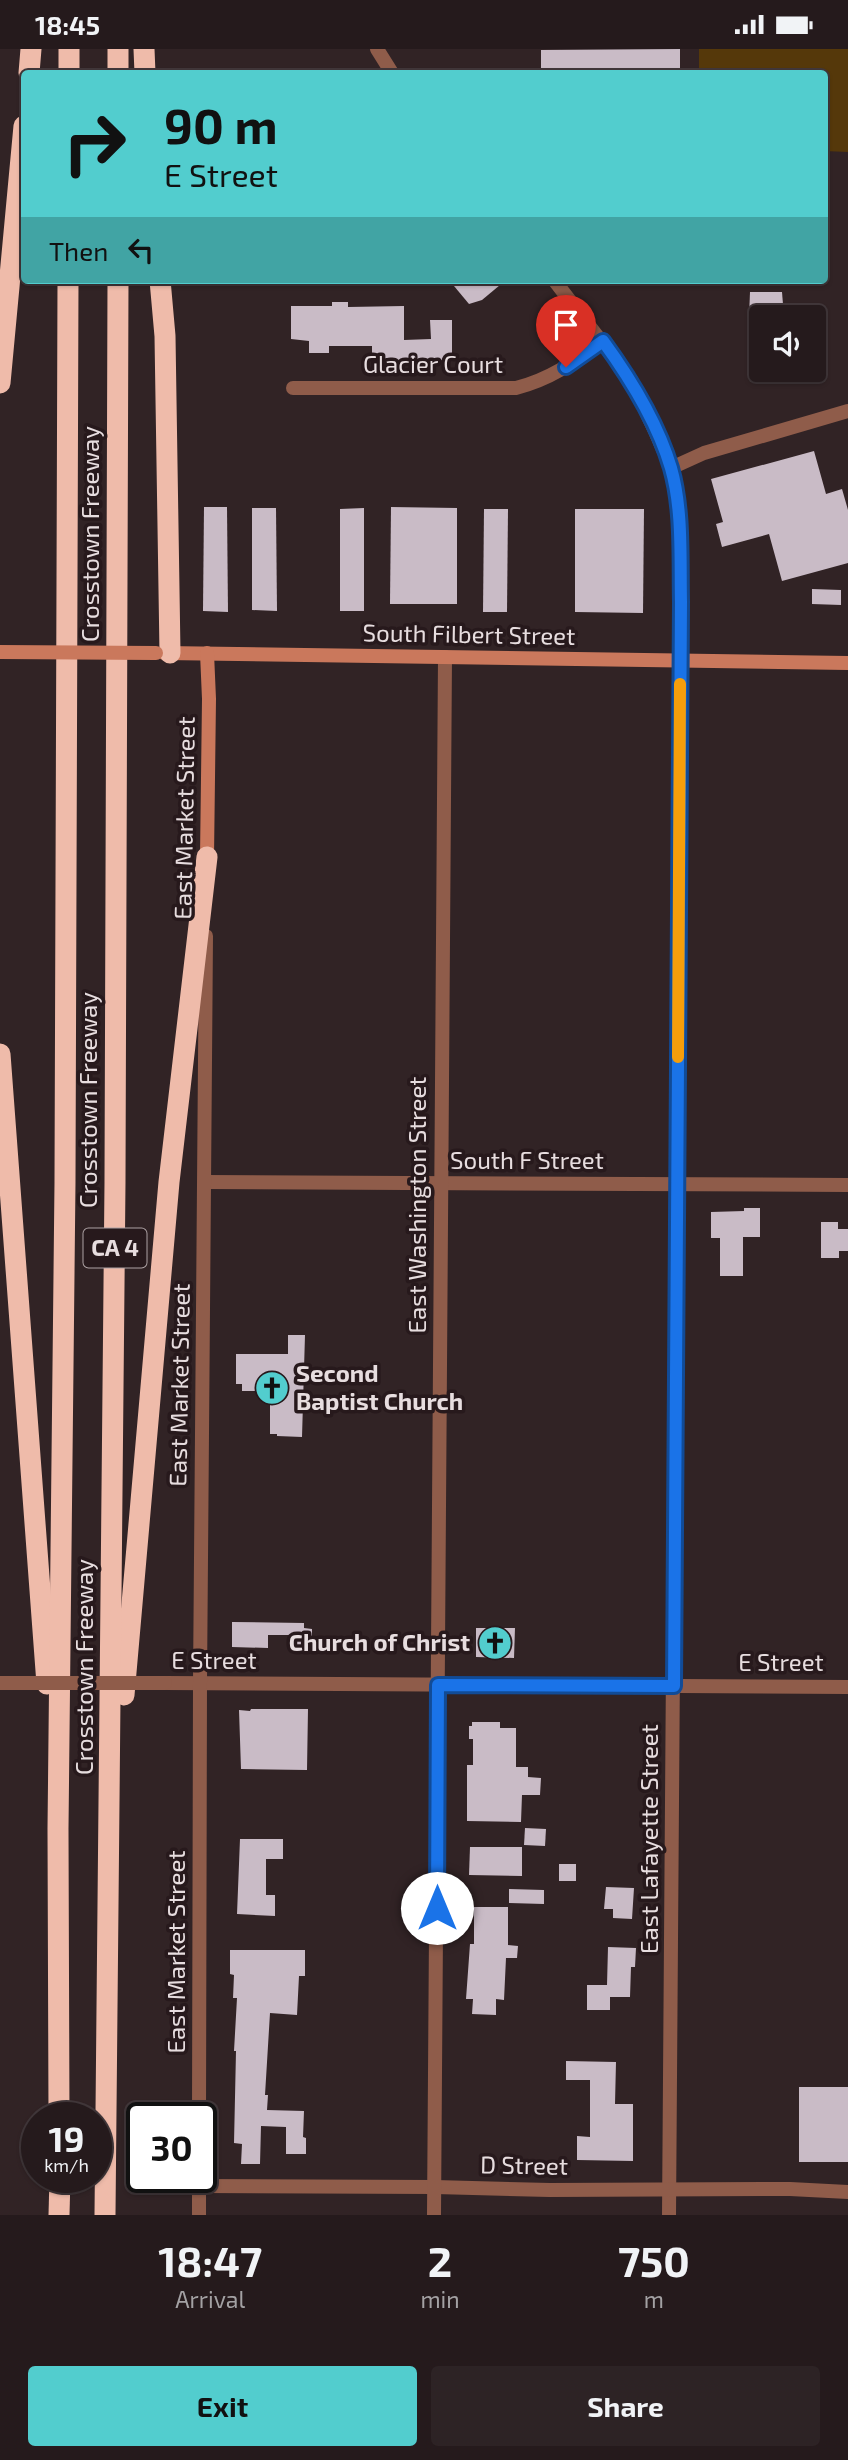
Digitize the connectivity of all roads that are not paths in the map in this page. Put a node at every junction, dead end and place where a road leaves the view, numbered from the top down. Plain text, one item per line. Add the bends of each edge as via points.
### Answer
1 (31, 49) edge
2 (69, 49) edge
3 (118, 49) edge
4 (144, 49) edge
5 (377, 49) edge
6 (29, 70) edge
7 (69, 70) edge
8 (118, 70) edge
9 (145, 70) edge
10 (390, 70) edge
11 (21, 158) edge
12 (68, 284) edge
13 (118, 284) edge
14 (160, 284) edge
15 (557, 284) edge
16 (603, 341) junction
17 (0, 383) edge
18 (293, 388) dead end
19 (848, 411) edge
20 (671, 468) junction
21 (0, 652) edge
22 (163, 653) junction
23 (207, 653) junction
24 (445, 657) junction
25 (680, 661) junction
26 (848, 663) edge
27 (207, 857) junction
28 (0, 1054) edge
29 (205, 1182) junction
30 (441, 1184) junction
31 (677, 1185) junction
32 (848, 1185) edge
33 (0, 1683) edge
34 (200, 1683) junction
35 (438, 1685) junction
36 (674, 1686) junction
37 (848, 1686) edge
38 (58, 1829) junction
39 (110, 1851) junction
40 (59, 2102) edge
41 (199, 2102) edge
42 (217, 2181) edge
43 (435, 2187) junction
44 (670, 2191) junction
45 (848, 2192) edge
46 (60, 2193) edge
47 (199, 2193) edge
48 (60, 2215) edge
49 (105, 2215) edge
50 (199, 2215) edge
51 (434, 2215) edge
52 (669, 2215) edge

1 - 6 highway
2 - 7 highway
3 - 8 highway
4 - 9 highway
5 - 10 street
11 - 17 highway
12 - 38 highway, Crosstown Freeway / CA 4
13 - 39 highway, Crosstown Freeway / CA 4
14 - 22 highway via 165,336
15 - 16 street, East Lafayette Street
16 - 18 street, Glacier Court via 540,382 516,388
16 - 20 street, East Lafayette Street via 631,380
19 - 20 street via 704,453
20 - 25 street, East Lafayette Street via 681,562
21 - 22 street, South Filbert Street, bridge
22 - 23 street, South Filbert Street
23 - 24 street, South Filbert Street
23 - 27 street, East Market Street
24 - 25 street, South Filbert Street
24 - 30 street, East Washington Street
25 - 26 street, South Filbert Street
25 - 31 street, East Lafayette Street
27 - 29 street, East Market Street
27 - 39 highway via 169,1182
28 - 38 highway
29 - 30 street, South F Street
29 - 34 street, East Market Street
30 - 31 street, South F Street
30 - 35 street, East Washington Street
31 - 32 street, South F Street
31 - 36 street, East Lafayette Street
33 - 34 street, E Street, bridge
34 - 35 street, E Street
34 - 41 street, East Market Street
35 - 36 street, E Street
35 - 43 street, East Washington Street
36 - 37 street, E Street
36 - 44 street, East Lafayette Street
38 - 40 highway, Crosstown Freeway / CA 4
39 - 49 highway, Crosstown Freeway / CA 4
42 - 43 street, D Street
43 - 44 street, D Street
43 - 51 street, East Washington Street
44 - 45 street, D Street
44 - 52 street, East Lafayette Street
46 - 48 highway
47 - 50 street

